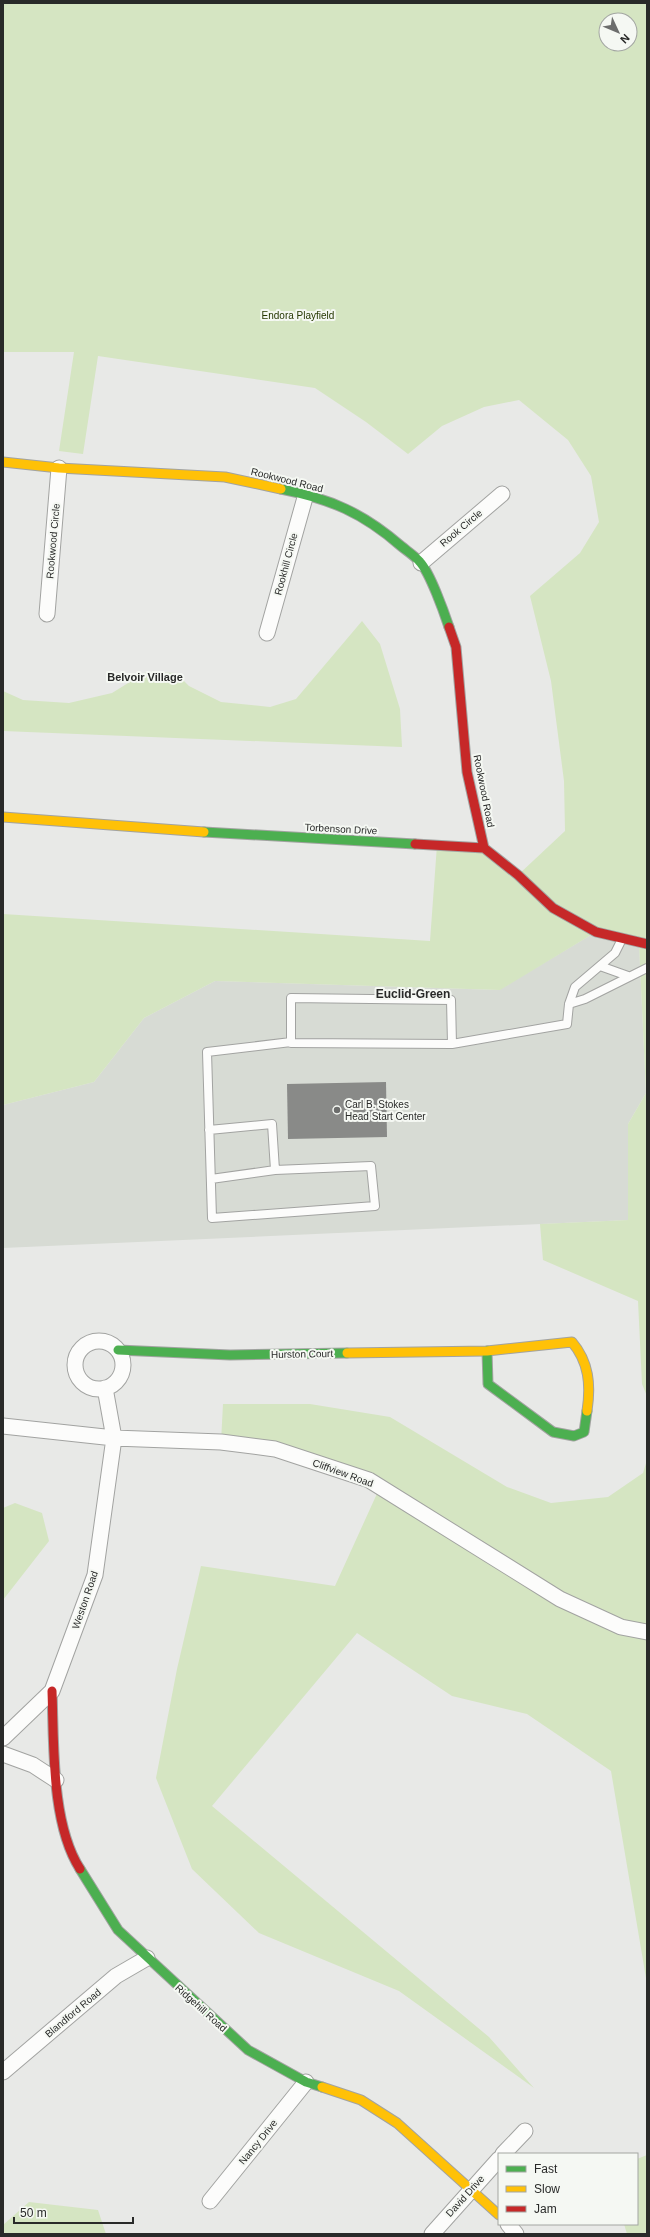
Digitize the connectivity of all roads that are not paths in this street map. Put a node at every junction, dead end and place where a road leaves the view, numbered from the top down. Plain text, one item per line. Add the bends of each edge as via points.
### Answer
1 (3, 462) edge
2 (59, 468) junction
3 (306, 494) junction
4 (502, 494) dead end
5 (421, 563) junction
6 (47, 614) dead end
7 (267, 633) dead end
8 (3, 817) edge
9 (484, 848) junction
10 (622, 939) junction
11 (647, 944) edge
12 (600, 966) junction
13 (647, 968) edge
14 (628, 976) junction
15 (569, 1004) junction
16 (291, 1042) junction
17 (452, 1044) junction
18 (209, 1130) junction
19 (274, 1170) junction
20 (210, 1179) junction
21 (118, 1350) junction
22 (487, 1351) junction
23 (105, 1388) junction
24 (3, 1426) edge
25 (114, 1438) junction
26 (647, 1632) edge
27 (52, 1691) junction
28 (3, 1738) edge
29 (3, 1754) edge
30 (56, 1780) junction
31 (146, 1958) junction
32 (3, 2072) edge
33 (306, 2082) junction
34 (525, 2131) dead end
35 (504, 2153) edge
36 (498, 2160) edge
37 (471, 2188) junction
38 (210, 2201) dead end
39 (498, 2214) edge
40 (509, 2225) edge
41 (432, 2234) edge
42 (516, 2234) edge

1 - 2 street, Rookwood Road
2 - 3 street, Rookwood Road via 225,477
2 - 6 street, Rookwood Circle
3 - 5 street, Rookwood Road via 351,510 386,532
3 - 7 street, Rookhill Circle
4 - 5 street, Rook Circle
5 - 9 street, Rookwood Road via 443,608 456,647 467,772
8 - 9 street, Torbenson Drive via 123,827
9 - 10 street via 553,908 596,932
10 - 11 street
10 - 12 lane via 615,953
12 - 14 lane
12 - 15 lane via 575,987
13 - 14 lane
14 - 15 lane via 585,999
15 - 17 lane via 567,1024
16 - 17 lane
16 - 17 lane via 290,998 451,1000
16 - 18 lane via 207,1052
18 - 19 lane via 272,1124
18 - 20 lane
19 - 20 lane
19 - 20 lane via 371,1166 375,1206 212,1218
21 - 22 street, Hurston Court via 230,1355
21 - 23 street via 123,1365 121,1372 118,1379
21 - 23 street, Hurston Court via 109,1343 97,1341 83,1347 76,1357 75,1369 83,1382 90,1387
22 - 22 street, Hurston Court via 488,1384 554,1432 574,1436 584,1432 590,1389 589,1377 580,1349 572,1342
23 - 25 street
24 - 25 street, Cliffview Road
25 - 26 street, Cliffview Road via 221,1442 275,1449 368,1480 560,1599 620,1627
25 - 27 street, Weston Road via 95,1575
27 - 28 street, Weston Road
27 - 30 street, Ridgehill Road
29 - 30 street via 33,1766
30 - 31 street, Ridgehill Road via 56,1794 72,1857 118,1930
31 - 32 street, Blandford Road via 116,1976
31 - 33 street, Ridgehill Road via 248,2050
33 - 37 street, Ridgehill Road via 361,2100 385,2115
33 - 38 street, Nancy Drive
34 - 35 street
36 - 37 street, David Drive
37 - 39 street, Ridgehill Road
37 - 41 street, David Drive
40 - 42 street

